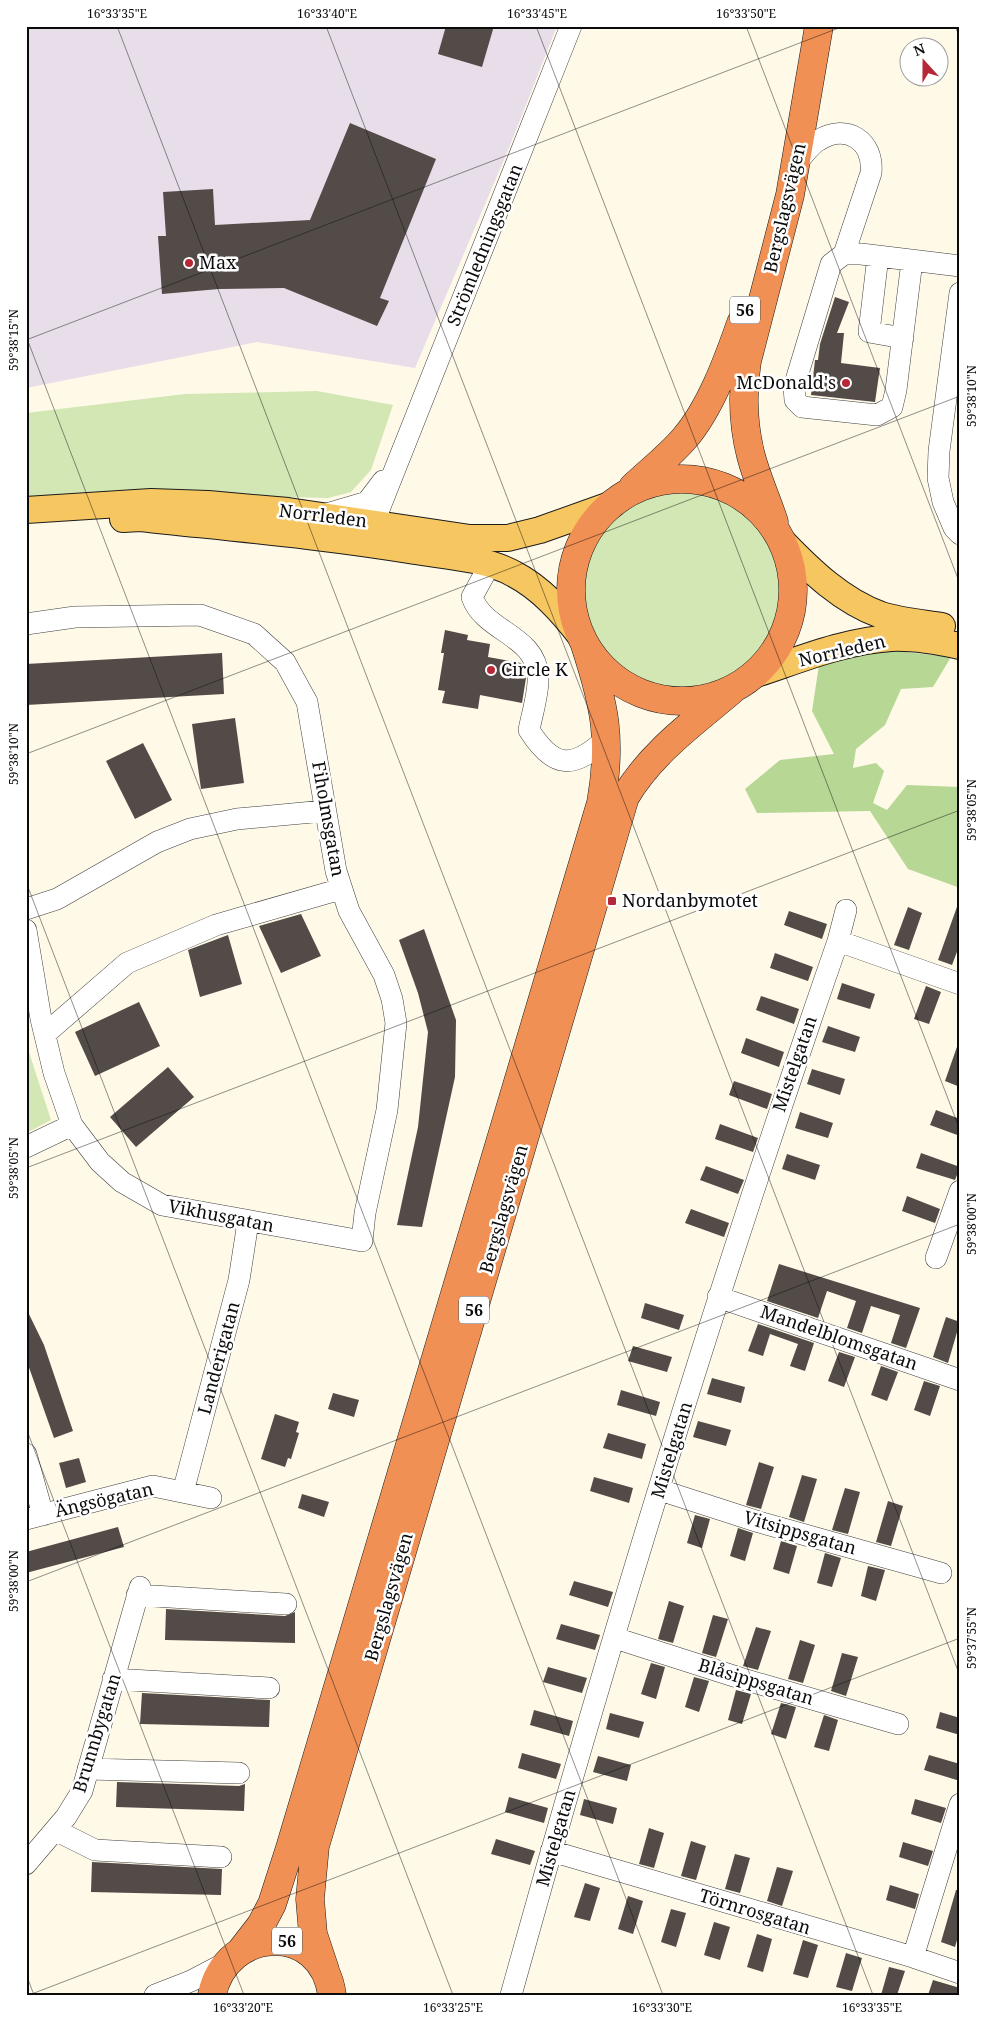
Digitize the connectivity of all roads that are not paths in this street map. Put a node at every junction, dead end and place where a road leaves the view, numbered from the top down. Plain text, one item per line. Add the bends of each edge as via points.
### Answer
1 (571, 26) edge
2 (810, 26) edge
3 (819, 26) edge
4 (797, 162) junction
5 (844, 254) junction
6 (878, 256) junction
7 (912, 261) junction
8 (960, 266) edge
9 (960, 292) edge
10 (903, 338) junction
11 (398, 463) junction
12 (618, 500) junction
13 (26, 510) edge
14 (322, 515) junction
15 (26, 524) edge
16 (370, 533) junction
17 (960, 534) edge
18 (780, 537) junction
19 (490, 564) junction
20 (26, 624) edge
21 (960, 629) edge
22 (583, 640) junction
23 (960, 646) edge
24 (756, 674) junction
25 (731, 691) junction
26 (607, 738) junction
27 (324, 811) junction
28 (341, 889) junction
29 (26, 909) edge
30 (846, 910) dead end
31 (26, 930) edge
32 (838, 941) junction
33 (960, 984) edge
34 (44, 1034) junction
35 (72, 1125) junction
36 (26, 1148) edge
37 (960, 1192) edge
38 (248, 1222) junction
39 (362, 1241) joint
40 (936, 1258) dead end
41 (718, 1297) junction
42 (960, 1380) edge
43 (26, 1454) edge
44 (660, 1490) junction
45 (183, 1492) junction
46 (211, 1498) dead end
47 (35, 1517) edge
48 (940, 1573) dead end
49 (286, 1604) dead end
50 (615, 1638) junction
51 (113, 1679) junction
52 (269, 1688) dead end
53 (898, 1724) dead end
54 (88, 1769) junction
55 (240, 1773) dead end
56 (960, 1804) edge
57 (55, 1830) junction
58 (551, 1851) junction
59 (221, 1857) dead end
60 (26, 1864) edge
61 (236, 1956) junction
62 (913, 1957) junction
63 (960, 1973) edge
64 (333, 1985) edge
65 (155, 1995) edge
66 (212, 1995) edge
67 (511, 1995) edge

1 - 11 street, Strömledningsgatan
2 - 12 highway, Bergslagsvägen / 56 via 775,204 730,354 705,407 684,439
3 - 4 highway, Bergslagsvägen / 56
4 - 5 street via 818,140 837,133 852,136 866,146 872,159 871,173
4 - 18 highway, Bergslagsvägen / 56 via 747,361 744,388 744,421 751,456
5 - 6 street
5 - 10 street via 831,264 794,387 795,400 802,407 877,415 886,412 892,407 896,390
6 - 7 street
6 - 10 street via 869,332
7 - 8 street
7 - 10 street
9 - 17 street via 938,451 938,478 943,502
11 - 14 street, Strömledningsgatan via 367,502
11 - 16 street, Strömledningsgatan
12 - 16 main road, Norrleden via 540,530 508,538
12 - 18 highway, 56 via 668,480 716,484 751,503
12 - 22 highway, 56 via 593,525 579,550 572,578 572,608
13 - 14 main road, Norrleden via 151,502
14 - 16 main road, Norrleden
15 - 16 main road, Norrleden via 140,518
16 - 19 main road, Norrleden
18 - 21 main road, Norrleden via 803,563 860,606 883,615
18 - 24 highway, 56 via 792,569 794,598 788,626 775,652
19 - 22 main road, Norrleden via 535,588 560,610
19 - 26 street via 472,597 475,606 487,619 523,644 536,660 538,678 530,730 540,748 556,760 574,760 592,752
20 - 27 street, Fiholmsgatan via 75,617 200,615 254,634 286,662 307,702
22 - 25 highway, 56 via 602,668 624,685 649,697 676,702 704,700
22 - 26 highway, Bergslagsvägen / 56 via 602,695
23 - 24 main road, Norrleden via 922,639 889,638 819,653
24 - 25 highway, 56
25 - 64 highway, Bergslagsvägen / 56 via 667,744 637,777 625,797 315,1846 310,1900 314,1934
26 - 61 highway, Bergslagsvägen / 56 via 607,767 601,804 293,1839 272,1904 261,1925
27 - 28 street, Fiholmsgatan
27 - 29 street via 237,819 190,829 157,842 57,899
28 - 34 street via 216,925 127,963
28 - 39 street, Fiholmsgatan via 349,911 384,975 396,1023 387,1110
30 - 32 street, Mistelgatan
31 - 34 street, Vikhusgatan
32 - 33 street
32 - 41 street, Mistelgatan
34 - 35 street, Vikhusgatan
35 - 36 street
35 - 38 street, Vikhusgatan via 100,1162 140,1193 162,1205
37 - 40 street
38 - 39 street, Vikhusgatan
38 - 45 street, Landerigatan via 239,1280
41 - 42 street, Mandelblomsgatan
41 - 44 street, Mistelgatan
43 - 47 street
44 - 48 street, Vitsippsgatan via 758,1522
44 - 50 street, Mistelgatan
45 - 46 street, Ängsögatan
45 - 47 street, Ängsögatan via 162,1487 142,1488
49 - 51 street, Brunnbygatan via 139,1591
50 - 53 street, Blåsippsgatan
50 - 58 street, Mistelgatan
51 - 52 street
51 - 54 street, Brunnbygatan
54 - 55 street
54 - 57 street, Brunnbygatan via 82,1792
56 - 62 street
57 - 59 street via 95,1850
57 - 60 street, Brunnbygatan
58 - 62 street, Törnrosgatan
58 - 67 street, Mistelgatan
61 - 64 highway, 56 via 260,1942 286,1941 311,1953
61 - 65 street via 191,1981
61 - 66 highway, 56 via 215,1982
62 - 63 street, Törnrosgatan

